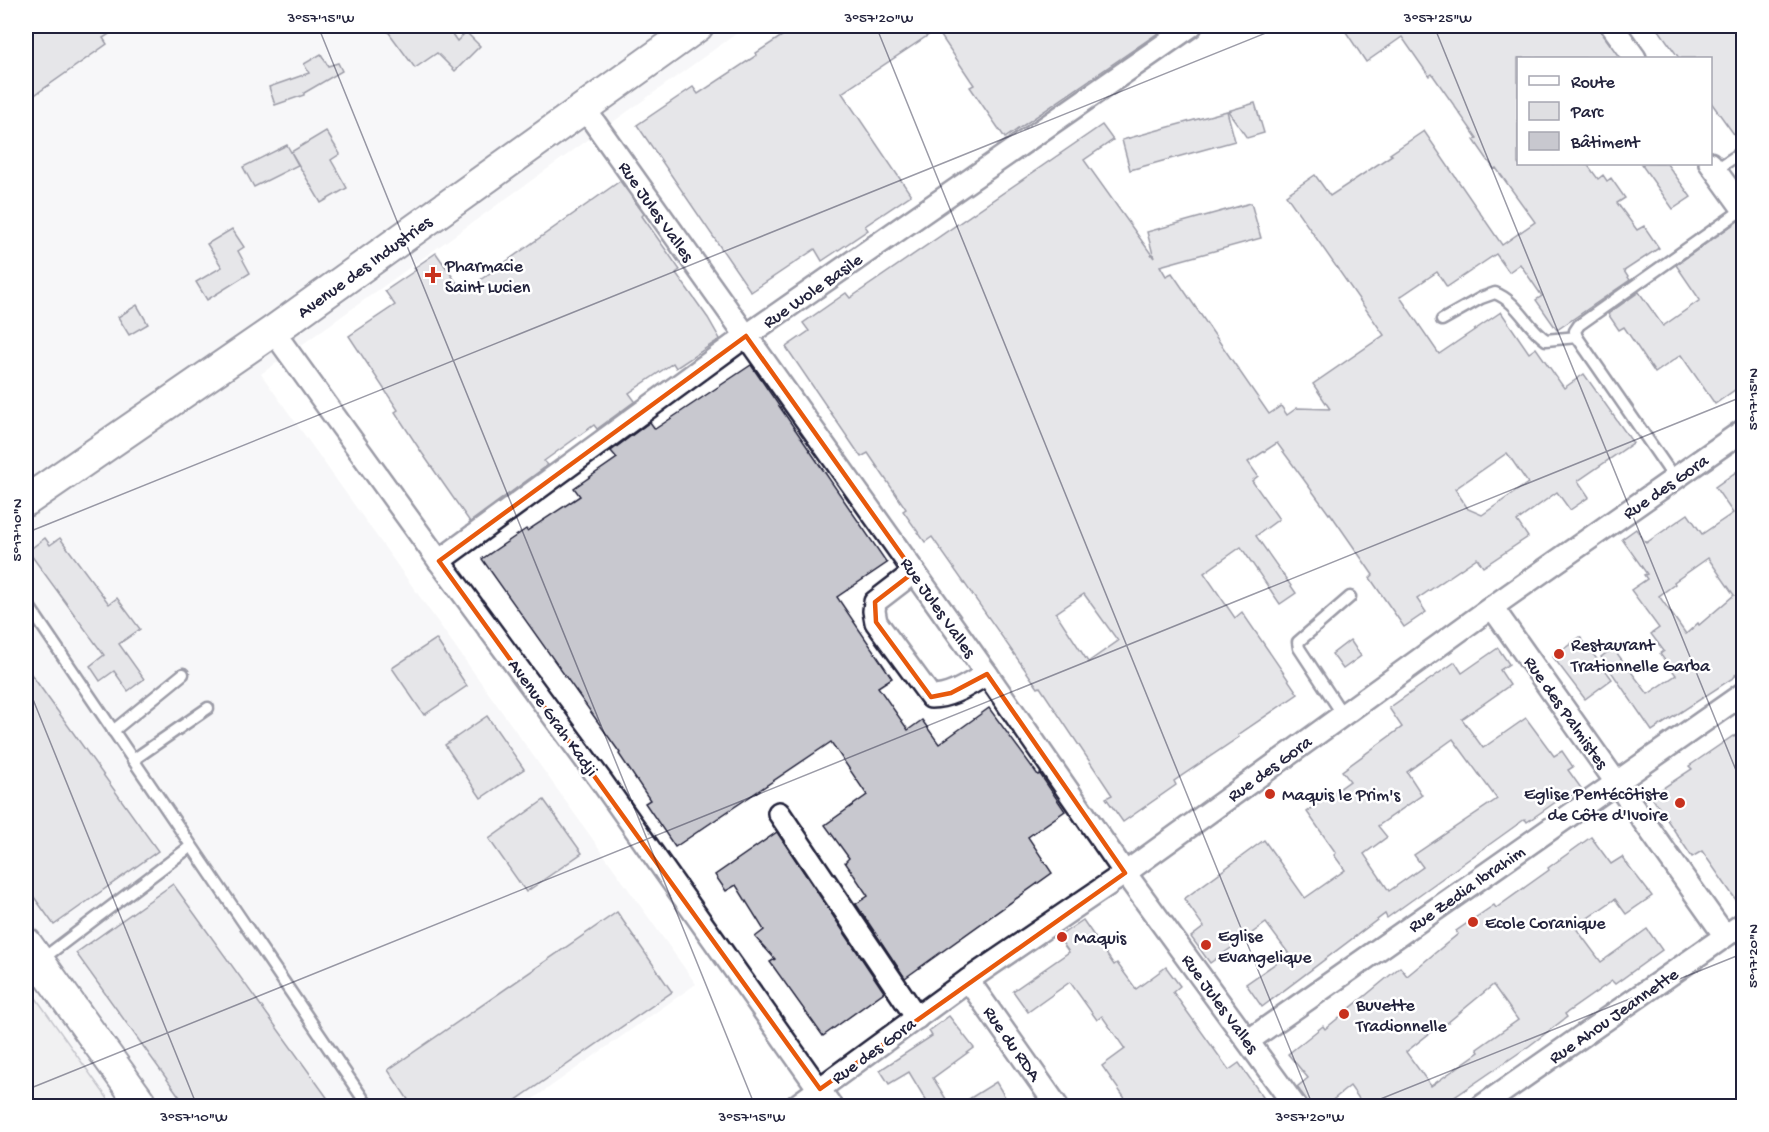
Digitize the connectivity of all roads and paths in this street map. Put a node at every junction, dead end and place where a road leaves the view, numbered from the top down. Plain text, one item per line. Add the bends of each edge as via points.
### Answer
1 (699, 26) edge
2 (1191, 26) edge
3 (1611, 26) edge
4 (1634, 57) edge
5 (584, 108) junction
6 (1743, 151) edge
7 (1713, 167) edge
8 (1743, 209) edge
9 (1442, 320) dead end
10 (273, 331) junction
11 (746, 336) junction
12 (1577, 337) junction
13 (1743, 430) edge
14 (1675, 479) junction
15 (26, 501) edge
16 (439, 561) junction
17 (914, 572) junction
18 (1350, 597) dead end
19 (26, 602) edge
20 (1492, 607) junction
21 (183, 674) dead end
22 (987, 674) junction
23 (1743, 693) edge
24 (208, 708) dead end
25 (1343, 715) junction
26 (113, 731) junction
27 (133, 760) junction
28 (1617, 782) junction
29 (779, 813) dead end
30 (192, 846) junction
31 (1125, 873) junction
32 (1743, 923) edge
33 (1725, 936) junction
34 (32, 952) edge
35 (968, 980) junction
36 (917, 1018) junction
37 (1248, 1041) junction
38 (826, 1098) edge
39 (143, 1107) edge
40 (368, 1107) edge
41 (796, 1107) edge
42 (1057, 1107) edge
43 (1295, 1107) edge
44 (1482, 1107) edge

1 - 5 street, Avenue des Industries
2 - 11 street, Rue Wole Basile
3 - 4 street
5 - 10 street, Avenue des Industries
5 - 11 street, Rue Jules Valles
6 - 7 lane
7 - 8 street
8 - 12 lane via 1579,325
9 - 12 lane via 1495,293 1507,298 1546,340
10 - 15 street, Avenue des Industries
10 - 16 street, Avenue Grah Kadji
11 - 16 street, Rue Wole Basile
11 - 17 street, Rue Jules Valles
12 - 14 lane
13 - 14 street, Rue des Gora
14 - 20 street, Rue des Gora
16 - 38 street, Avenue Grah Kadji via 602,782
17 - 22 street, Rue Jules Valles
17 - 22 street via 875,602 876,622 931,697 942,697
18 - 25 lane via 1298,642
19 - 26 lane
20 - 25 street, Rue des Gora
20 - 28 street, Rue des Palmistes
21 - 26 lane
22 - 31 street, Rue Jules Valles
23 - 28 street, Rue Zedia Ibrahim
24 - 27 lane
25 - 31 street, Rue des Gora
26 - 27 lane
27 - 30 lane
28 - 33 street, Rue des Palmistes
28 - 37 street, Rue Zedia Ibrahim
29 - 36 street
30 - 34 lane
30 - 40 lane
31 - 35 street, Rue des Gora
31 - 37 street, Rue Jules Valles
32 - 33 street, Rue Ahou Jeannette
33 - 44 street, Rue Ahou Jeannette
34 - 39 street
35 - 36 street, Rue des Gora
35 - 42 street, Rue du RDA
36 - 38 street, Rue des Gora
37 - 43 street, Rue Jules Valles
38 - 41 street, Rue des Gora

